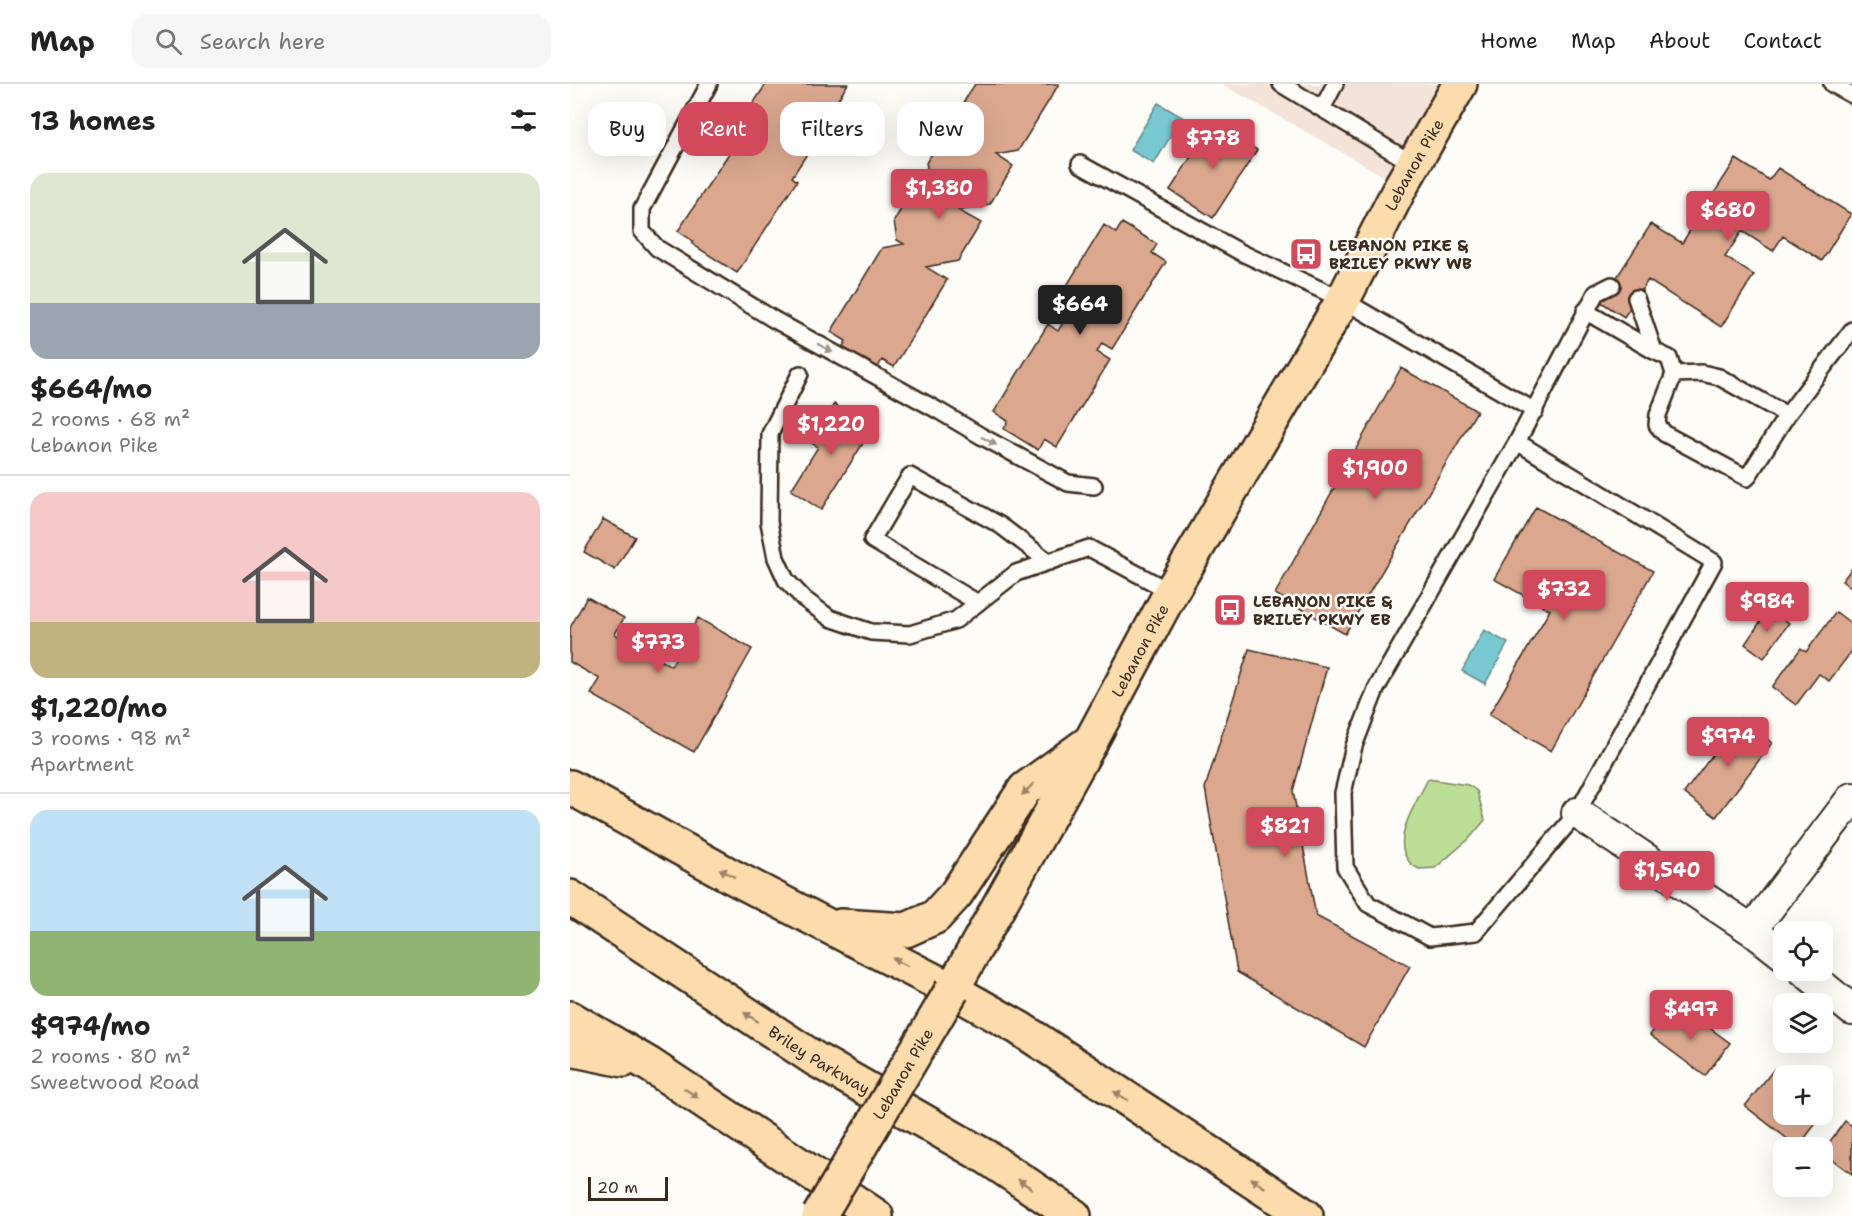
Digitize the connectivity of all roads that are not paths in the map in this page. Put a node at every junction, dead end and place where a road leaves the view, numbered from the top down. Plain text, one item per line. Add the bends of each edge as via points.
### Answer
1 (709, 84) edge
2 (1281, 84) edge
3 (1335, 84) edge
4 (1460, 84) edge
5 (1832, 84) edge
6 (1852, 95) edge
7 (1322, 108) junction
8 (1080, 164) dead end
9 (1415, 165) junction
10 (1612, 285) dead end
11 (1636, 298) dead end
12 (1343, 300) junction
13 (1585, 311) junction
14 (1852, 330) edge
15 (1654, 351) junction
16 (800, 374) dead end
17 (1674, 374) junction
18 (1535, 411) junction
19 (1787, 415) junction
20 (1517, 442) junction
21 (1094, 486) dead end
22 (1049, 562) junction
23 (1171, 592) junction
24 (978, 603) junction
25 (1090, 741) junction
26 (570, 787) edge
27 (1852, 798) edge
28 (1577, 813) junction
29 (570, 897) edge
30 (830, 925) junction
31 (1752, 930) junction
32 (1773, 946) edge
33 (1816, 981) edge
34 (952, 990) junction
35 (1852, 1010) edge
36 (570, 1018) edge
37 (570, 1049) edge
38 (650, 1065) junction
39 (819, 1216) edge
40 (876, 1216) edge
41 (1074, 1216) edge
42 (1306, 1216) edge

1 -> 21 lane via 642,209 642,231 657,248 773,319 981,436 1068,483
2 - 7 lane
3 - 7 lane
4 - 9 main road, Lebanon Pike
5 - 6 lane
7 - 9 lane
8 - 12 lane via 1242,253
9 - 12 main road, Lebanon Pike
10 - 13 lane via 1596,293
11 - 15 lane
12 - 18 lane
12 - 23 main road, Lebanon Pike
13 - 15 lane
13 - 18 lane
14 - 19 lane
15 - 17 lane via 1669,358
16 - 24 lane via 770,434 769,522 776,558 786,580 830,618 871,632 910,634 957,620
17 - 19 lane via 1719,377
17 - 19 lane via 1657,424 1665,434 1747,478
18 - 20 lane
20 - 28 lane via 1714,562
20 - 28 lane via 1376,689 1354,746 1344,793 1345,867 1368,904 1430,937 1476,932
22 - 23 lane via 1089,548
22 - 24 lane via 1016,573
22 - 24 lane via 1000,525 910,476 872,540
23 - 25 main road, Lebanon Pike
25 -> 30 main road via 1025,789 956,894 935,917 906,930
25 - 34 main road, Lebanon Pike
30 -> 26 main road via 731,876
27 - 31 street
28 - 31 street
41 -> 29 main road, Briley Parkway via 988,1158 815,1059
34 -> 30 main road
31 - 32 street
33 - 35 street
34 - 39 main road, Lebanon Pike, bridge
42 -> 34 main road via 1019,1028
36 - 38 main road
37 - 38 main road
38 -> 40 main road

